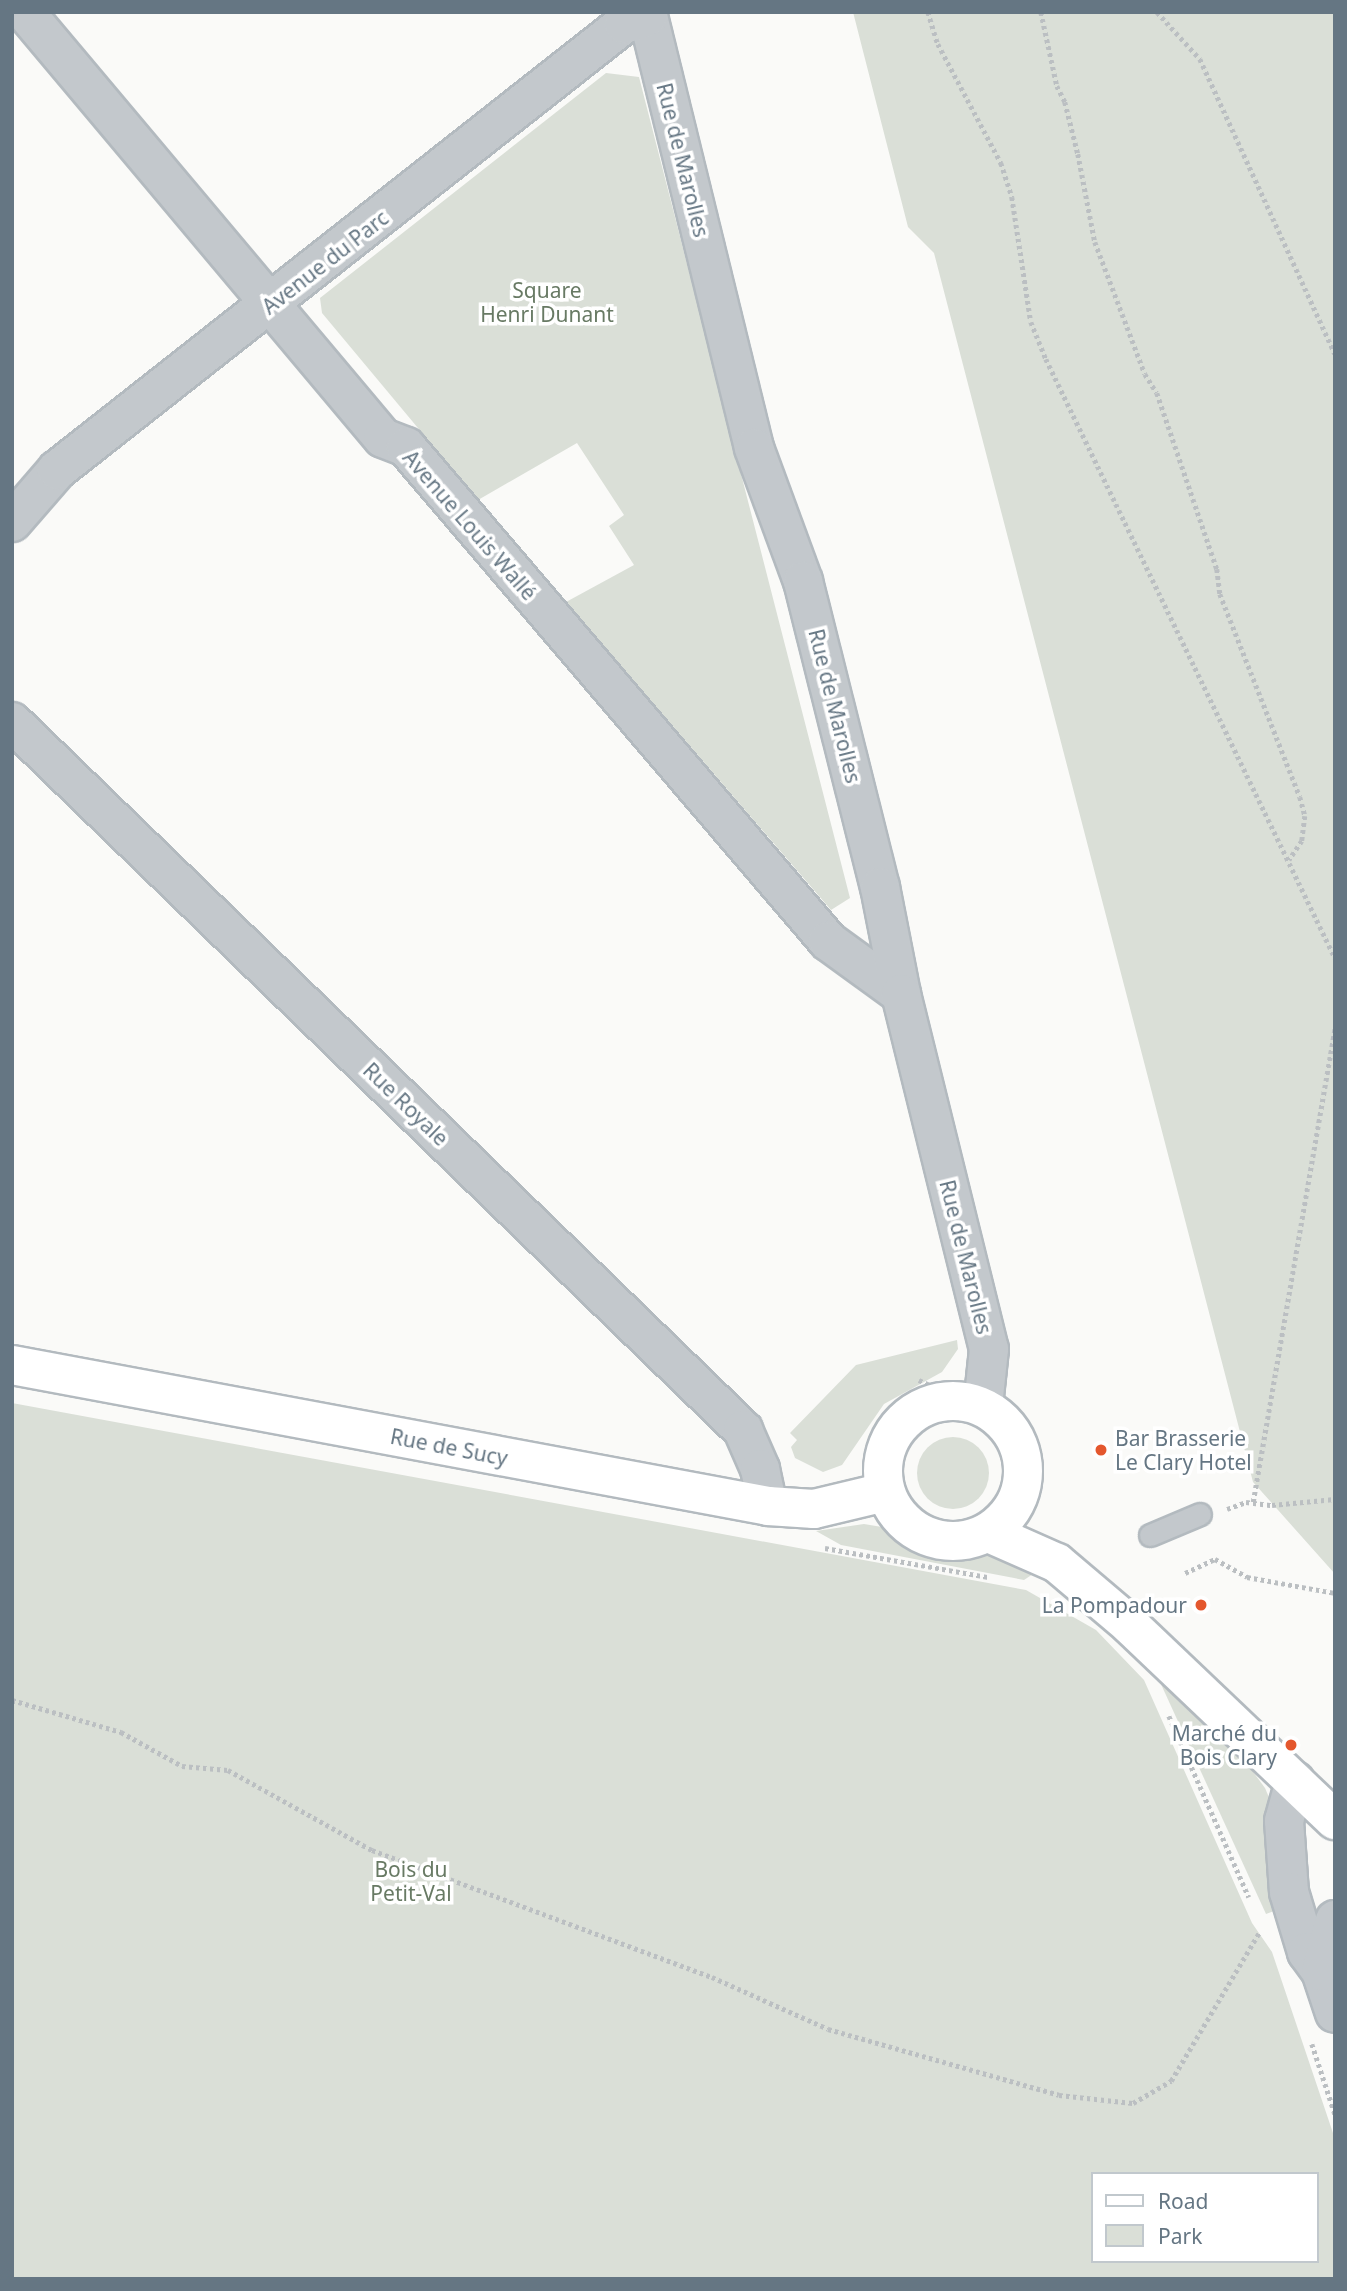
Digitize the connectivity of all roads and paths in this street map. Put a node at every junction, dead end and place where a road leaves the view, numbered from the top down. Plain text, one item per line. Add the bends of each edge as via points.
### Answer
1 (25, 12) edge
2 (928, 12) edge
3 (1041, 12) edge
4 (1157, 12) edge
5 (647, 14) edge
6 (273, 303) junction
7 (1335, 354) edge
8 (12, 522) edge
9 (12, 722) edge
10 (1289, 860) junction
11 (1335, 958) edge
12 (901, 994) junction
13 (1335, 1027) edge
14 (12, 1365) edge
15 (919, 1380) dead end
16 (971, 1403) junction
17 (885, 1492) junction
18 (1019, 1498) junction
19 (1335, 1499) edge
20 (1253, 1502) junction
21 (768, 1506) junction
22 (1200, 1514) joint
23 (989, 1533) junction
24 (1150, 1535) dead end
25 (1052, 1559) junction
26 (1185, 1573) dead end
27 (1335, 1592) edge
28 (12, 1700) edge
29 (1166, 1711) dead end
30 (1295, 1781) junction
31 (1335, 1820) edge
32 (1250, 1900) dead end
33 (1335, 1920) edge
34 (1262, 1923) dead end
35 (1259, 1934) dead end
36 (1269, 1934) dead end
37 (1321, 1971) junction
38 (1335, 2013) edge

1 - 6 street, Avenue Louis Wallé
2 - 10 path via 939,44 1001,163 1018,227 1031,322 1046,359
3 - 10 path via 1056,86 1065,102 1078,154 1095,242 1145,374 1157,393 1217,569 1220,594 1300,797 1305,816 1302,841
4 - 7 path via 1200,59
5 - 6 street, Avenue du Parc via 624,24
5 - 12 street, Rue de Marolles via 754,449 803,580 880,887
6 - 8 street, Avenue du Parc via 57,470
6 - 12 street, Avenue Louis Wallé via 383,438 406,447 828,941
9 - 21 street, Rue Royale via 743,1430 760,1469
10 - 11 path
12 - 16 street, Rue de Marolles via 989,1349
13 - 20 path
14 - 21 main road, Rue de Sucy
15 - 16 path
16 - 17 main road via 937,1401 915,1410 898,1425 886,1446
16 - 18 main road via 1001,1418 1014,1436 1022,1457
17 - 21 main road, Rue de Sucy via 814,1509
17 - 23 main road via 912,1529 933,1539 956,1541
18 - 23 main road
18 - 25 main road
19 - 20 path via 1272,1505
20 - 22 path via 1232,1505 1207,1523
22 - 24 lane
23 - 25 main road
25 - 30 main road via 1130,1625
26 - 27 path via 1215,1559 1248,1577
28 - 35 path via 121,1732 182,1766 228,1770 372,1850 712,1977 828,2029 1059,2095 1133,2103 1171,2081
29 - 32 path
30 - 31 main road
30 - 37 street via 1283,1821 1289,1892 1307,1952
33 - 37 street
34 - 36 path
37 - 38 street

